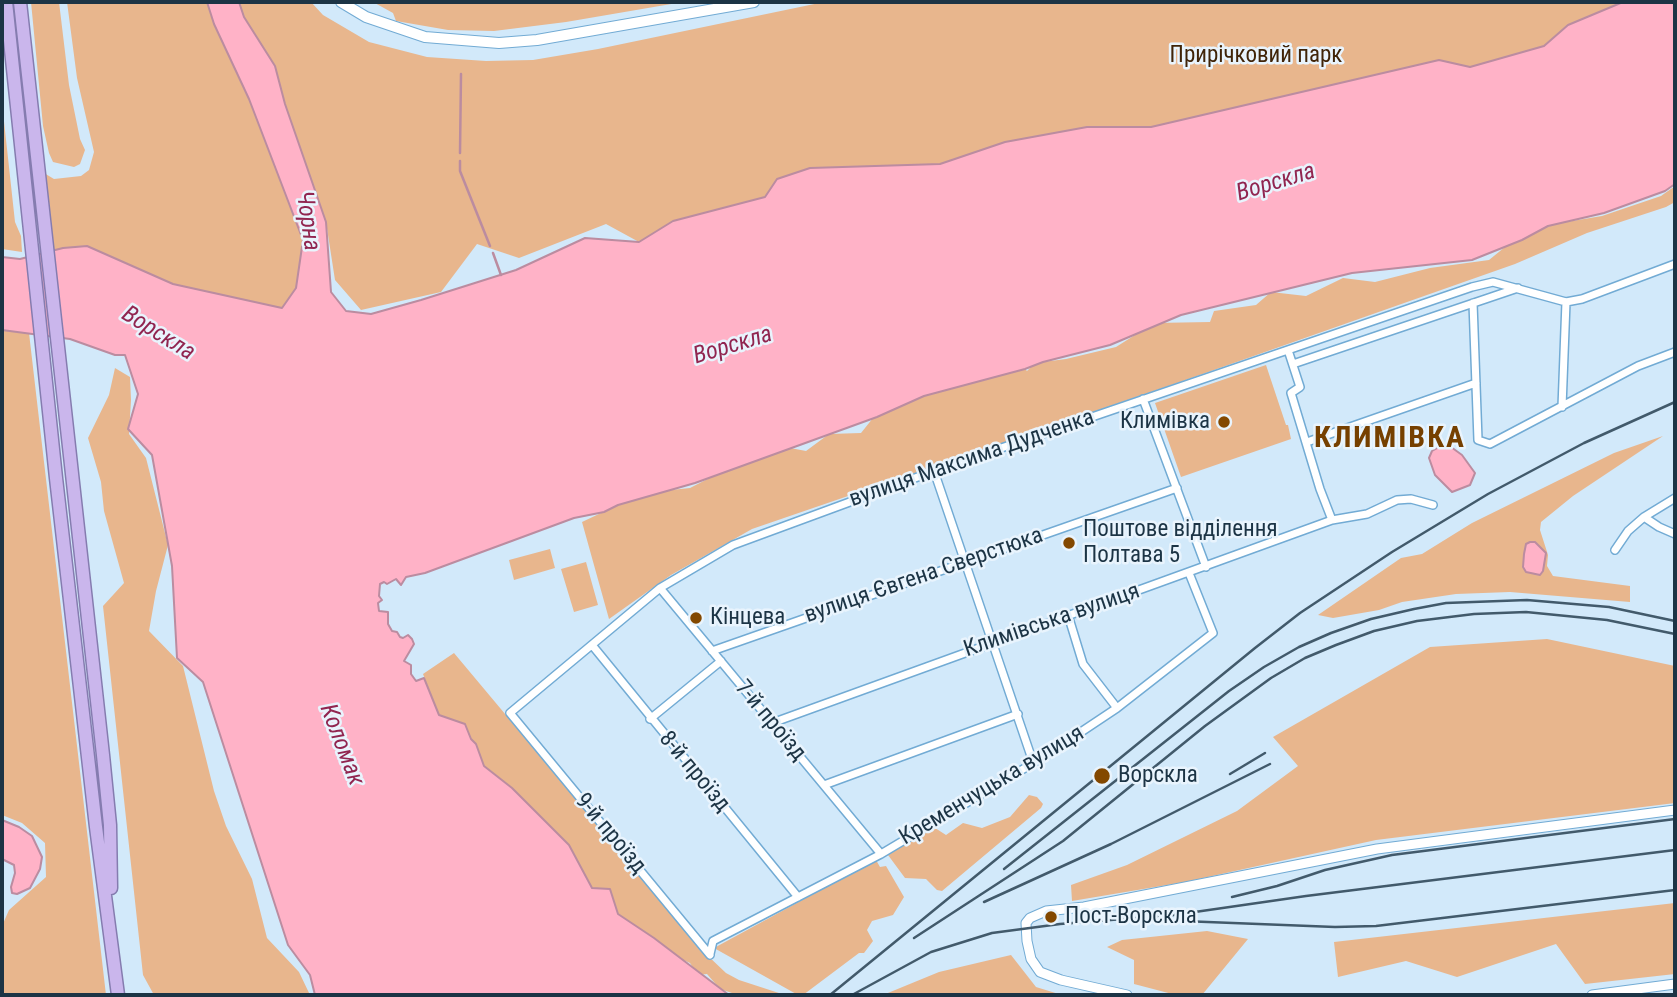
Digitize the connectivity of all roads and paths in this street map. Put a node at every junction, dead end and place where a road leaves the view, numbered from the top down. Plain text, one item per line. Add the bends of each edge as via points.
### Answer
1 (6, 2) edge
2 (20, 2) edge
3 (341, 2) edge
4 (754, 2) edge
5 (1675, 264) edge
6 (1518, 288) junction
7 (1566, 302) junction
8 (1473, 303) junction
9 (1288, 350) junction
10 (1675, 352) edge
11 (1293, 364) junction
12 (1476, 383) junction
13 (1143, 399) junction
14 (1562, 407) junction
15 (1307, 442) junction
16 (934, 471) junction
17 (1177, 488) junction
18 (1675, 498) edge
19 (1433, 505) dead end
20 (1644, 517) junction
21 (1332, 520) junction
22 (1675, 534) edge
23 (1615, 550) dead end
24 (964, 562) junction
25 (1206, 567) junction
26 (1189, 573) junction
27 (660, 588) junction
28 (1068, 615) junction
29 (992, 642) junction
30 (592, 645) junction
31 (712, 650) junction
32 (721, 661) junction
33 (1117, 708) junction
34 (510, 713) joint
35 (1017, 714) junction
36 (650, 719) junction
37 (772, 723) junction
38 (1032, 762) junction
39 (824, 785) junction
40 (1675, 810) edge
41 (881, 854) junction
42 (798, 897) junction
43 (111, 952) junction
44 (710, 955) joint
45 (1675, 984) edge
46 (118, 995) edge
47 (1127, 995) edge
48 (1592, 995) edge

1 - 43 highway
2 - 43 highway via 110,825
3 - 4 main road via 366,17 425,37 499,43
5 - 7 street
6 - 7 street, вулиця Максима Дудченка
6 - 8 street
6 - 9 street, вулиця Максима Дудченка via 1493,282 1472,287
7 - 14 street
8 - 11 street
8 - 12 street
9 - 11 street
9 - 13 street, вулиця Максима Дудченка
10 - 14 street via 1638,366
11 - 15 street via 1300,387 1291,393
12 - 14 street via 1478,440 1490,444
12 - 15 street
13 - 16 street, вулиця Максима Дудченка
13 - 17 street
15 - 21 street
16 - 24 street
16 - 27 street, вулиця Максима Дудченка via 733,545
17 - 24 street, вулиця Євгена Сверстюка
17 - 25 street
18 - 20 street
19 - 21 street via 1397,500 1367,514
20 - 22 street
20 - 23 street
21 - 25 street, Климівська вулиця
24 - 29 street
24 - 31 street, вулиця Євгена Сверстюка
25 - 26 street, Климівська вулиця
26 - 28 street, Климівська вулиця
26 - 33 street, Кременчуцька вулиця via 1213,634
27 - 30 street, вулиця Максима Дудченка
27 - 31 street, 7-й проїзд
28 - 29 street, Климівська вулиця
28 - 33 street via 1083,664
29 - 35 street
29 - 37 street, Климівська вулиця
30 - 34 street, вулиця Максима Дудченка
30 - 36 street, 8-й проїзд
31 - 32 street, 7-й проїзд
32 - 36 street
32 - 37 street, 7-й проїзд
33 - 38 street, Кременчуцька вулиця
34 - 44 street, 9-й проїзд
35 - 38 street
35 - 39 street
36 - 42 street, 8-й проїзд
37 - 39 street, 7-й проїзд
38 - 41 street, Кременчуцька вулиця
39 - 41 street, 7-й проїзд
40 - 47 street via 1377,849 1046,911 1026,923 1031,959 1040,972
41 - 42 street, Кременчуцька вулиця
42 - 44 street, Кременчуцька вулиця via 713,941
43 - 46 highway
45 - 48 street

